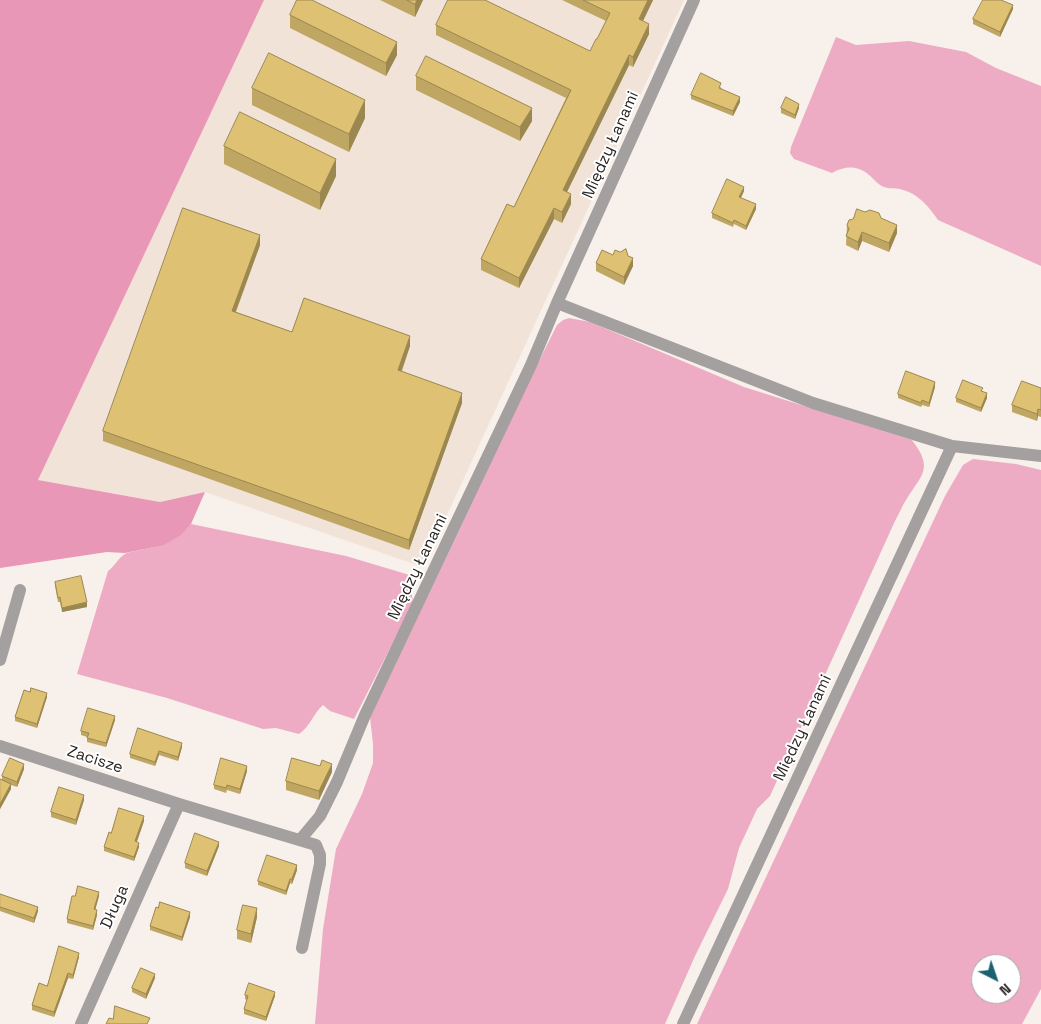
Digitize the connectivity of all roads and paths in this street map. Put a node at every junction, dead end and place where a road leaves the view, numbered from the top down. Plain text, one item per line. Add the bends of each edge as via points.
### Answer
1 (694, 0) edge
2 (557, 303) junction
3 (952, 446) junction
4 (1041, 456) edge
5 (20, 590) dead end
6 (0, 660) edge
7 (0, 746) edge
8 (179, 804) junction
9 (300, 840) junction
10 (302, 948) dead end
11 (82, 1024) edge
12 (682, 1024) edge

1 - 2 street, Między Łanami
2 - 3 street via 813,403
2 - 9 street, Między Łanami via 527,374 365,715 337,782 320,816
3 - 4 street
3 - 12 street, Między Łanami
5 - 6 street
7 - 8 street, Zacisze
8 - 9 street
8 - 11 street, Długa
9 - 10 street via 316,845 320,855

